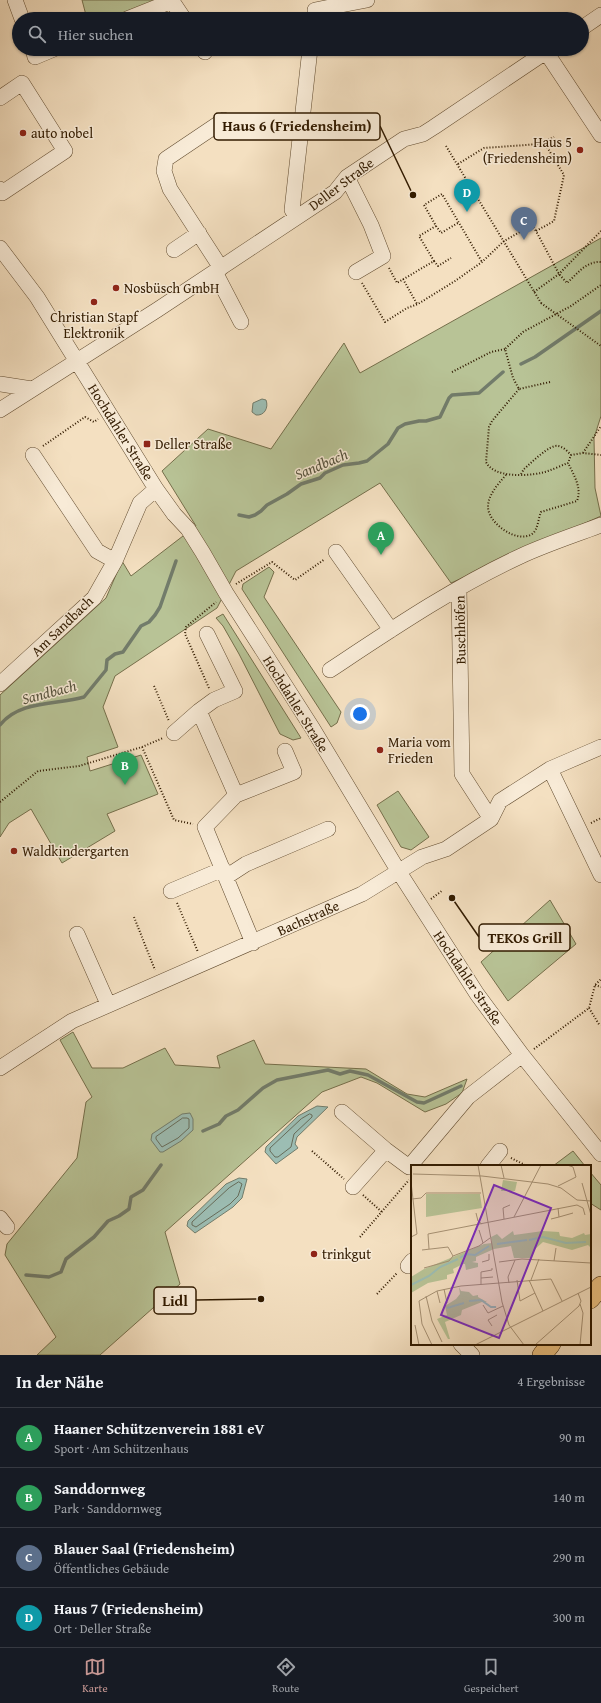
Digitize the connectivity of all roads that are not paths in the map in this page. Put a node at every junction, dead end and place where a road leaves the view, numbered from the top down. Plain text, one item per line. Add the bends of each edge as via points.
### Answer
1 (15, 0) edge
2 (367, 0) edge
3 (314, 10) edge
4 (19, 12) edge
5 (144, 12) edge
6 (179, 12) edge
7 (601, 16) edge
8 (589, 24) edge
9 (309, 56) edge
10 (539, 56) edge
11 (552, 56) edge
12 (0, 98) edge
13 (224, 120) dead end
14 (601, 135) edge
15 (347, 177) junction
16 (0, 189) edge
17 (296, 217) junction
18 (199, 233) junction
19 (0, 248) edge
20 (174, 250) dead end
21 (218, 270) junction
22 (356, 272) road end
23 (241, 322) dead end
24 (78, 361) junction
25 (0, 384) edge
26 (32, 389) junction
27 (0, 410) edge
28 (33, 455) road end
29 (156, 489) junction
30 (601, 526) edge
31 (336, 552) road end
32 (115, 561) junction
33 (459, 589) junction
34 (391, 630) junction
35 (207, 634) dead end
36 (330, 670) dead end
37 (0, 684) edge
38 (201, 716) junction
39 (174, 733) road end
40 (601, 747) edge
41 (285, 752) dead end
42 (550, 769) junction
43 (236, 795) junction
44 (491, 819) junction
45 (328, 829) dead end
46 (399, 872) junction
47 (224, 873) junction
48 (601, 875) edge
49 (171, 891) road end
50 (77, 934) dead end
51 (253, 942) junction
52 (108, 1004) junction
53 (523, 1056) junction
54 (0, 1068) edge
55 (342, 1112) dead end
56 (386, 1150) junction
57 (500, 1152) road end
58 (601, 1154) edge
59 (416, 1165) edge
60 (489, 1165) edge
61 (411, 1171) edge
62 (353, 1187) dead end
63 (601, 1286) edge
64 (591, 1298) edge
65 (462, 1345) edge
66 (551, 1345) edge
67 (472, 1355) edge
68 (542, 1355) edge

1 - 4 street
2 - 3 street
5 - 6 street via 172,1
7 - 8 street
9 - 17 street via 292,210
10 - 15 street, Deller Straße via 423,134 404,139
11 - 14 street
12 - 16 street via 22,84 65,151 2,193
13 - 18 street via 166,159 164,172 170,189
15 - 17 street, Deller Straße via 335,192
15 - 22 street via 383,256
17 - 21 street, Deller Straße
18 - 20 street
18 - 21 street
19 - 24 street, Hochdahler Straße via 37,297
21 - 23 street
21 - 24 street, Deller Straße
24 - 26 street, Deller Straße
24 - 29 street, Hochdahler Straße
25 - 26 street
26 - 27 street, Deller Straße
28 - 32 street via 97,551
29 - 32 street, Am Sandbach via 140,503
29 - 46 street, Hochdahler Straße via 188,529
30 - 33 street, Buschhöfen via 522,555
31 - 34 street
32 - 37 street, Am Sandbach via 94,598
33 - 34 street
33 - 44 street, Buschhöfen via 462,774
34 - 36 street
35 - 38 street via 235,691 214,700
38 - 39 street
38 - 43 street
40 - 42 street, Bachstraße
41 - 43 street via 294,772
42 - 44 street, Bachstraße via 500,801
42 - 48 street
43 - 47 street via 205,827
44 - 46 street, Bachstraße via 446,849 422,857
45 - 47 street
46 - 51 street, Bachstraße via 362,894
46 - 53 street, Hochdahler Straße via 477,994
47 - 49 street
47 - 51 street
50 - 52 street
51 - 52 street, Bachstraße
52 - 54 street, Bachstraße via 72,1021
53 - 58 street, Hochdahler Straße
53 - 59 street via 468,1097
55 - 56 street
56 - 61 street
56 - 62 street
57 - 60 street
63 - 64 main road
65 - 67 street
66 - 68 main road

